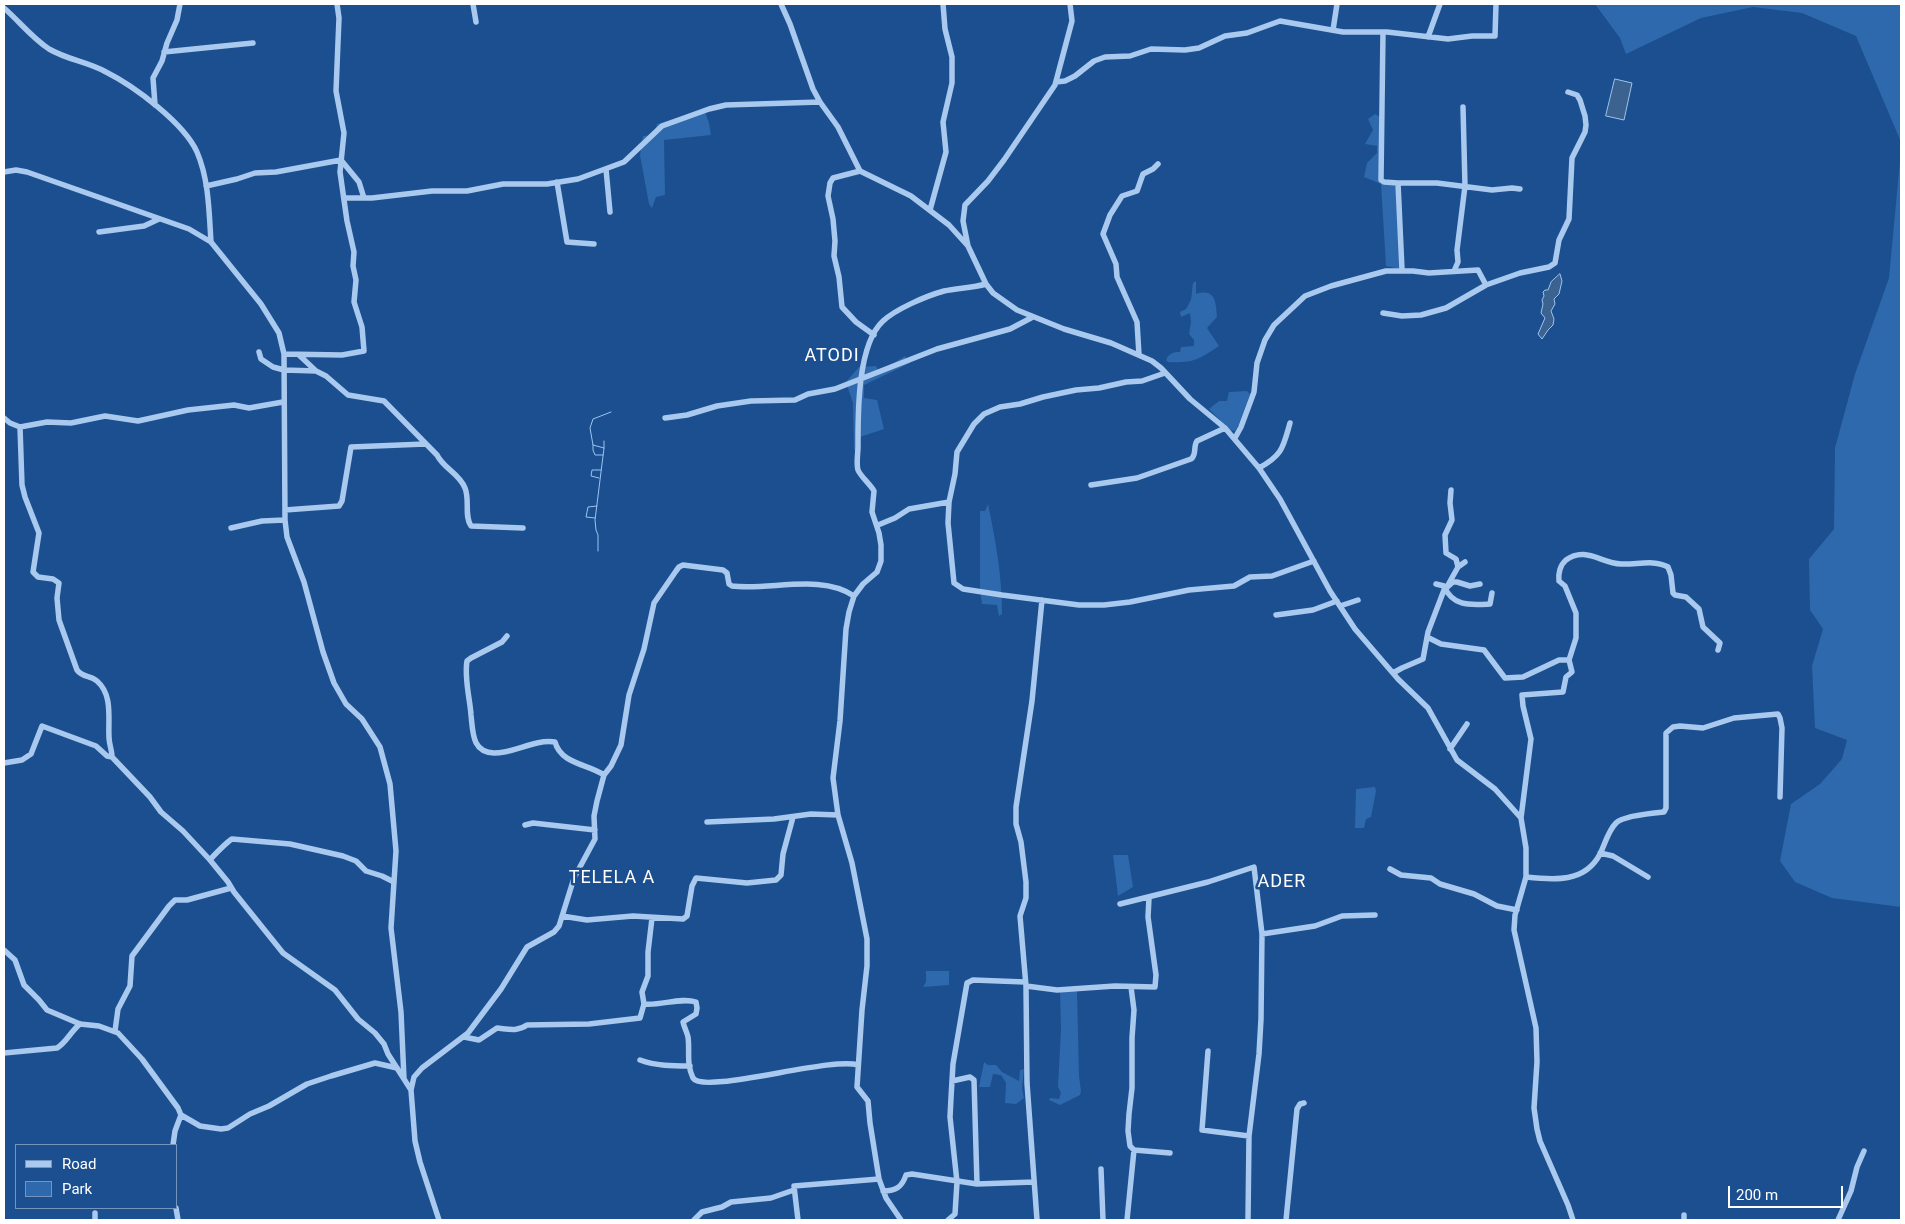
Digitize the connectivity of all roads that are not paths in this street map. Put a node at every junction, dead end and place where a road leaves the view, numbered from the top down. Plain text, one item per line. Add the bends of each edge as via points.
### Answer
1 (180, 4) edge
2 (337, 4) edge
3 (473, 4) edge
4 (781, 4) edge
5 (943, 4) edge
6 (1070, 4) edge
7 (1337, 4) edge
8 (1440, 4) edge
9 (1496, 4) edge
10 (4, 8) edge
11 (476, 22) dead end
12 (1333, 30) junction
13 (1383, 32) junction
14 (1428, 37) junction
15 (253, 42) dead end
16 (164, 52) junction
17 (1056, 82) junction
18 (1568, 92) dead end
19 (820, 102) junction
20 (155, 104) junction
21 (1463, 107) dead end
22 (341, 160) junction
23 (1158, 164) dead end
24 (606, 169) junction
25 (860, 171) junction
26 (4, 172) edge
27 (557, 182) junction
28 (1398, 183) junction
29 (206, 186) junction
30 (1464, 186) junction
31 (1520, 189) dead end
32 (344, 198) junction
33 (364, 198) junction
34 (930, 210) junction
35 (610, 212) dead end
36 (159, 219) junction
37 (99, 232) dead end
38 (211, 242) junction
39 (594, 244) dead end
40 (968, 246) junction
41 (1402, 270) junction
42 (1454, 271) junction
43 (986, 284) junction
44 (1486, 285) junction
45 (1383, 313) dead end
46 (1032, 318) junction
47 (874, 335) junction
48 (259, 352) dead end
49 (284, 354) junction
50 (299, 355) junction
51 (1139, 355) junction
52 (284, 370) junction
53 (316, 371) junction
54 (1166, 373) junction
55 (860, 380) junction
56 (284, 402) junction
57 (4, 418) edge
58 (664, 418) dead end
59 (1290, 423) dead end
60 (20, 427) junction
61 (1225, 428) junction
62 (1235, 438) junction
63 (425, 444) junction
64 (1259, 468) junction
65 (1090, 485) dead end
66 (1451, 490) dead end
67 (949, 502) junction
68 (285, 510) junction
69 (285, 520) junction
70 (878, 525) junction
71 (232, 528) dead end
72 (523, 528) dead end
73 (1314, 561) junction
74 (1465, 562) dead end
75 (1458, 568) junction
76 (1436, 584) dead end
77 (1480, 584) dead end
78 (1446, 587) junction
79 (1492, 593) dead end
80 (854, 596) junction
81 (1042, 600) junction
82 (1358, 600) dead end
83 (1338, 604) junction
84 (1276, 615) dead end
85 (507, 636) dead end
86 (1427, 637) junction
87 (1718, 650) dead end
88 (1569, 660) junction
89 (1393, 673) junction
90 (1467, 724) dead end
91 (1450, 749) junction
92 (112, 757) junction
93 (4, 762) edge
94 (604, 775) junction
95 (1780, 797) dead end
96 (838, 814) junction
97 (793, 817) junction
98 (1520, 818) junction
99 (707, 822) dead end
100 (525, 825) dead end
101 (595, 830) junction
102 (1600, 853) junction
103 (210, 860) junction
104 (1390, 869) dead end
105 (1526, 877) junction
106 (1648, 877) dead end
107 (394, 882) junction
108 (231, 888) junction
109 (1149, 898) junction
110 (1120, 904) dead end
111 (1517, 910) junction
112 (1375, 915) dead end
113 (562, 916) junction
114 (652, 918) junction
115 (1262, 934) junction
116 (4, 950) edge
117 (1026, 984) junction
118 (1131, 987) junction
119 (644, 1004) junction
120 (80, 1024) junction
121 (115, 1031) junction
122 (464, 1037) junction
123 (1208, 1051) dead end
124 (4, 1053) edge
125 (640, 1060) dead end
126 (858, 1065) junction
127 (690, 1066) junction
128 (397, 1068) junction
129 (404, 1079) junction
130 (952, 1081) junction
131 (411, 1090) junction
132 (1304, 1103) dead end
133 (181, 1115) junction
134 (1249, 1136) junction
135 (173, 1144) edge
136 (1134, 1150) junction
137 (1864, 1152) dead end
138 (1170, 1153) dead end
139 (1101, 1169) dead end
140 (879, 1179) junction
141 (957, 1182) junction
142 (1034, 1182) junction
143 (977, 1184) junction
144 (794, 1190) junction
145 (883, 1191) junction
146 (95, 1213) dead end
147 (95, 1220) edge
148 (439, 1220) edge
149 (694, 1220) edge
150 (798, 1220) edge
151 (902, 1220) edge
152 (948, 1220) edge
153 (1037, 1220) edge
154 (1103, 1220) edge
155 (1128, 1220) edge
156 (1248, 1220) edge
157 (1286, 1220) edge
158 (1573, 1220) edge
159 (1838, 1220) edge

1 - 16 street
2 - 22 street via 336,91 344,133
3 - 11 street
4 - 19 street
5 - 34 street via 952,57 952,83 943,120 945,158
6 - 17 street via 1072,21
7 - 12 street
8 - 14 street
9 - 14 street via 1496,36
10 - 20 street via 48,48 104,71
12 - 13 street
12 - 17 street via 1280,21 1225,36 1199,48 1151,49 1130,56 1105,57 1094,61 1075,76
13 - 14 street
13 - 28 street via 1381,180
15 - 16 street
16 - 20 street via 153,78
17 - 40 street via 1004,160 965,203 962,219
18 - 44 street via 1580,100 1586,125 1572,158 1569,219 1559,240 1555,263
19 - 24 street via 726,105 708,109 662,126 624,162
19 - 25 street via 838,127
20 - 29 street via 193,144
21 - 30 street
22 - 29 street via 255,173
22 - 32 street
22 - 33 street via 359,182
23 - 51 street via 1143,174 1137,191 1122,196 1103,234 1137,322
24 - 27 street
24 - 35 street
25 - 34 street via 911,196
25 - 47 street via 832,178 828,196 842,307
26 - 36 street via 27,172
27 - 33 street via 502,184 467,191
27 - 39 street via 567,242
28 - 30 street
28 - 41 street
29 - 38 street
30 - 31 street
30 - 42 street via 1458,262
32 - 33 street
32 - 50 street via 354,252 354,302 364,338 364,351 342,355
34 - 40 street
36 - 37 street via 144,226
36 - 38 street via 188,229
38 - 49 street via 274,324
40 - 43 street
41 - 42 street
41 - 62 street via 1375,273 1305,296 1274,325 1259,353 1254,392
42 - 44 street via 1478,270
43 - 46 street via 1006,303
43 - 47 street via 927,298 887,318
44 - 45 street via 1446,308 1426,314 1402,316
46 - 51 street via 1100,338
46 - 55 street via 1010,329 937,350
47 - 55 street
48 - 52 street via 268,364
49 - 50 street
49 - 52 street
50 - 53 street
51 - 54 street
52 - 53 street
52 - 56 street
53 - 63 street via 348,395 384,401
54 - 61 street via 1190,400
54 - 67 street via 1142,381 1043,397 984,414 956,452
55 - 58 street via 795,400 751,401
55 - 70 street via 858,470 874,491 872,512
56 - 60 street via 249,408 234,405 188,410 138,421 105,416 71,423 47,422
56 - 68 street
57 - 60 street
59 - 64 street via 1284,446 1270,462
60 - 92 street via 22,485 39,533 33,572 38,578 53,579 59,583 59,620 77,670 97,680 106,692
61 - 62 street
61 - 65 street via 1198,441 1191,459 1137,478
62 - 64 street
63 - 68 street via 351,447 339,506
63 - 72 street via 462,482 471,526
64 - 73 street
66 - 75 street via 1452,520 1445,535 1445,545 1446,553 1456,559
67 - 70 street via 910,509
67 - 81 street via 952,576 956,585 972,591
68 - 69 street
69 - 71 street
69 - 107 street via 287,537 334,683 346,704 369,728 385,759 395,836
70 - 80 street via 880,567
73 - 81 street via 1272,576 1250,577 1234,586 1188,590 1130,602 1085,606
73 - 83 street
74 - 75 street
75 - 78 street
76 - 78 street
77 - 78 street via 1470,586 1457,582
78 - 79 street via 1449,597 1455,602 1490,604
78 - 86 street
80 - 94 street via 824,586 732,586 723,570 679,566 654,603 644,649 629,694 620,750
80 - 96 street via 846,629 833,778
81 - 117 street via 1032,701 1016,808 1026,882 1026,898 1020,916
82 - 83 street
83 - 84 street
83 - 89 street
85 - 94 street via 467,661 472,731 479,747 482,751 498,753 555,742 569,760
86 - 88 street via 1441,644 1484,650 1505,678 1523,677 1560,660
86 - 89 street via 1423,659
87 - 88 street via 1720,644 1703,627 1699,609 1686,597 1673,593 1668,567 1610,563 1581,553 1564,562 1558,578 1566,588 1576,613 1576,638
88 - 98 street via 1572,672 1566,677 1563,692 1522,695 1531,740
89 - 91 street via 1428,708
90 - 91 street
91 - 98 street via 1457,760 1495,789
92 - 93 street via 96,746 42,726 33,753 22,760
92 - 103 street
94 - 101 street via 596,807
95 - 102 street via 1782,728 1778,714 1734,718 1703,728 1680,726 1666,733 1664,738 1664,812 1617,822
96 - 97 street
96 - 126 street via 852,863 867,939
97 - 99 street
97 - 114 street via 778,879 747,883 696,878 686,918
98 - 105 street via 1526,848
100 - 101 street via 533,823
101 - 113 street via 594,842 574,878
102 - 105 street via 1587,870 1573,878
102 - 106 street via 1613,856
103 - 107 street via 228,840 279,842 350,858 366,871
103 - 108 street
104 - 111 street via 1431,878 1497,906
105 - 111 street
107 - 129 street via 391,928 401,1012
108 - 121 street via 187,900 175,900 168,906 132,956 130,986 118,1008
108 - 128 street via 282,954 335,990 358,1019 375,1033
109 - 110 street
109 - 115 street via 1254,867
109 - 118 street via 1156,984 1152,988
111 - 158 street via 1515,942 1536,1028 1536,1124
112 - 115 street via 1342,916 1315,926
113 - 114 street via 588,920 633,916
113 - 122 street via 554,932 527,947 501,989
114 - 119 street via 648,976 642,992
115 - 134 street via 1260,1042
116 - 120 street via 15,960 24,985 47,1010
117 - 118 street via 1057,990
117 - 130 street via 973,980 967,983
117 - 142 street via 1026,1083
118 - 136 street via 1133,1070 1128,1131 1130,1146
119 - 122 street via 638,1020 534,1024 512,1030 497,1028 479,1040
119 - 127 street via 696,1002 696,1014 683,1022
120 - 121 street
120 - 124 street via 60,1047
121 - 133 street via 142,1059
122 - 131 street via 417,1072
123 - 134 street via 1202,1130
125 - 127 street
126 - 127 street via 821,1066 720,1082 697,1082
126 - 140 street via 857,1087 868,1101
128 - 129 street
128 - 133 street via 375,1063 307,1084 228,1128 200,1126
129 - 131 street
130 - 141 street via 950,1117
130 - 143 street via 974,1079
131 - 148 street via 420,1162
132 - 157 street via 1297,1109
133 - 135 street via 174,1131
134 - 156 street
136 - 138 street
136 - 155 street
137 - 159 street via 1852,1191
139 - 154 street
140 - 144 street via 794,1186
140 - 145 street
141 - 143 street
141 - 145 street via 907,1174 898,1188
141 - 152 street via 955,1214
142 - 143 street
142 - 153 street
144 - 149 street via 770,1198 731,1202 702,1212
144 - 150 street
145 - 151 street
146 - 147 street

